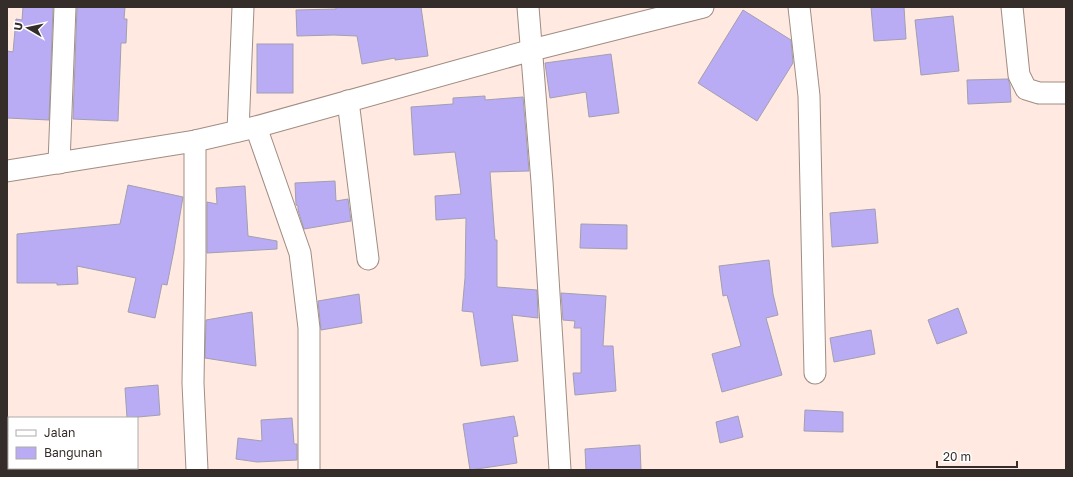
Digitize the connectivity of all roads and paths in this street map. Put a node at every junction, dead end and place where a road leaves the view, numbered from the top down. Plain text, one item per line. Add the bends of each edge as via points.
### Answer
1 (65, 7) edge
2 (243, 7) edge
3 (528, 7) edge
4 (704, 7) edge
5 (799, 7) edge
6 (1012, 7) edge
7 (532, 50) junction
8 (1066, 93) edge
9 (348, 101) junction
10 (247, 129) junction
11 (195, 141) junction
12 (59, 163) junction
13 (7, 171) edge
14 (368, 259) dead end
15 (815, 373) dead end
16 (196, 470) edge
17 (309, 470) edge
18 (560, 470) edge

1 - 12 street
2 - 10 street
3 - 7 street
4 - 7 street
5 - 15 street via 809,96
6 - 8 street via 1019,75 1026,89 1039,93
7 - 9 street
7 - 18 street
9 - 10 street
9 - 14 street
10 - 11 street
10 - 17 street via 300,253 309,328
11 - 12 street
11 - 16 street via 193,382
12 - 13 street

